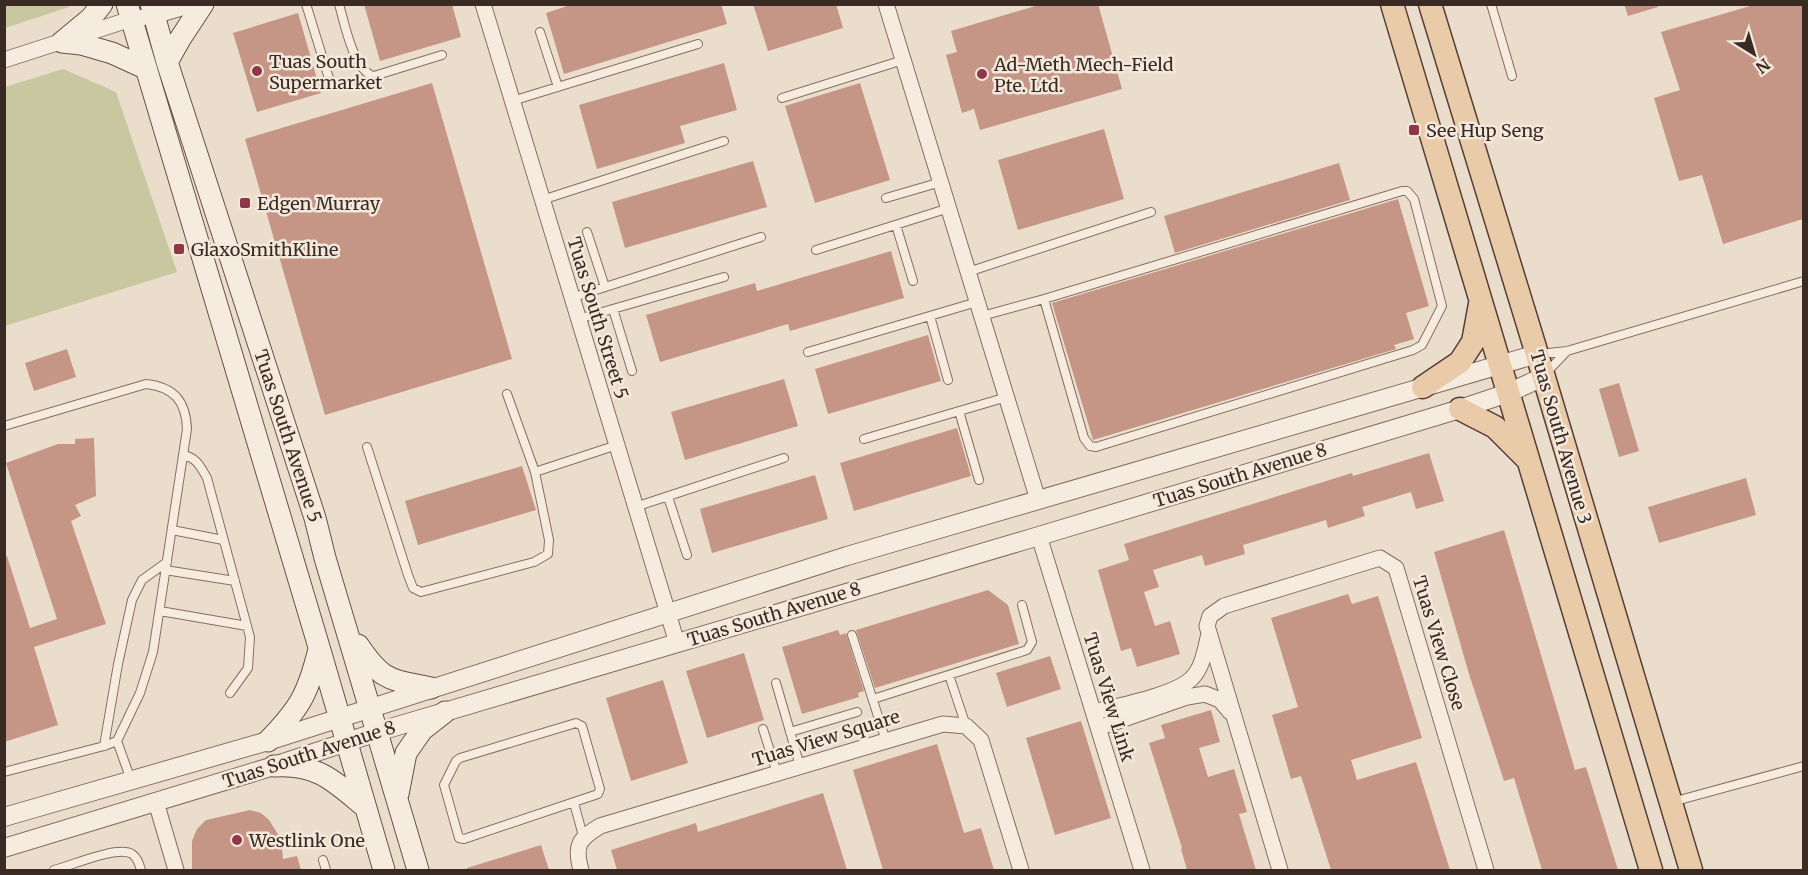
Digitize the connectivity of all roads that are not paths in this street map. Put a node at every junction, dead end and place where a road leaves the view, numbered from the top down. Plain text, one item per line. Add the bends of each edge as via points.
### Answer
1 (102, 4) edge
2 (195, 4) edge
3 (203, 4) edge
4 (306, 4) edge
5 (339, 4) edge
6 (886, 4) edge
7 (1392, 4) edge
8 (1430, 4) edge
9 (1491, 4) edge
10 (487, 5) edge
11 (153, 10) edge
12 (129, 12) edge
13 (540, 32) dead end
14 (62, 42) junction
15 (698, 44) dead end
16 (442, 55) dead end
17 (4, 60) edge
18 (903, 60) junction
19 (167, 62) junction
20 (145, 68) junction
21 (1512, 76) dead end
22 (331, 85) dead end
23 (558, 87) junction
24 (782, 98) dead end
25 (512, 101) junction
26 (724, 141) dead end
27 (940, 182) junction
28 (886, 198) dead end
29 (542, 200) junction
30 (949, 208) junction
31 (1151, 212) dead end
32 (896, 225) junction
33 (587, 232) dead end
34 (760, 237) dead end
35 (816, 250) dead end
36 (968, 272) junction
37 (724, 277) dead end
38 (913, 281) dead end
39 (1803, 281) edge
40 (605, 287) junction
41 (571, 298) junction
42 (1044, 299) junction
43 (1481, 302) junction
44 (613, 309) junction
45 (980, 309) junction
46 (930, 316) junction
47 (578, 320) junction
48 (1567, 351) junction
49 (808, 352) dead end
50 (1537, 354) junction
51 (1499, 365) junction
52 (632, 371) dead end
53 (1543, 376) junction
54 (948, 380) dead end
55 (1423, 387) junction
56 (1508, 393) junction
57 (507, 394) dead end
58 (1007, 397) junction
59 (1460, 409) junction
60 (959, 411) junction
61 (4, 426) edge
62 (864, 439) dead end
63 (616, 445) junction
64 (367, 447) dead end
65 (183, 455) junction
66 (784, 458) dead end
67 (1526, 458) junction
68 (535, 472) junction
69 (979, 480) dead end
70 (668, 497) junction
71 (1038, 500) junction
72 (635, 507) junction
73 (172, 530) junction
74 (1039, 536) junction
75 (224, 540) junction
76 (687, 555) dead end
77 (166, 566) junction
78 (235, 581) junction
79 (1022, 605) dead end
80 (160, 611) junction
81 (668, 614) junction
82 (345, 623) junction
83 (247, 626) junction
84 (852, 634) dead end
85 (1209, 634) junction
86 (676, 643) junction
87 (319, 647) junction
88 (949, 675) junction
89 (776, 683) dead end
90 (431, 688) junction
91 (230, 693) dead end
92 (873, 699) junction
93 (369, 708) junction
94 (445, 712) junction
95 (857, 712) dead end
96 (1094, 712) junction
97 (1234, 717) junction
98 (339, 718) junction
99 (966, 726) junction
100 (1098, 728) junction
101 (763, 729) dead end
102 (377, 732) junction
103 (790, 732) junction
104 (117, 741) junction
105 (268, 741) junction
106 (886, 741) junction
107 (346, 742) junction
108 (104, 746) junction
109 (274, 766) junction
110 (800, 766) junction
111 (1803, 766) edge
112 (4, 772) edge
113 (777, 773) junction
114 (131, 780) junction
115 (398, 801) junction
116 (156, 802) junction
117 (1670, 802) junction
118 (574, 803) junction
119 (365, 807) junction
120 (4, 817) edge
121 (583, 836) junction
122 (4, 848) edge
123 (323, 860) dead end
124 (54, 870) edge
125 (141, 870) edge
126 (176, 870) edge
127 (326, 870) edge
128 (384, 870) edge
129 (418, 870) edge
130 (581, 870) edge
131 (1021, 870) edge
132 (1142, 870) edge
133 (1280, 870) edge
134 (1486, 870) edge
135 (1651, 870) edge
136 (1690, 870) edge

1 - 14 main road
2 - 11 street
3 - 19 main road
4 - 22 lane
5 - 16 lane via 354,52 369,75
6 - 18 street
7 - 43 main road, Tuas South Avenue 3
8 - 50 main road, Tuas South Avenue 3
9 - 21 lane
10 - 25 street, Tuas South Street 5
11 - 12 street
11 - 19 main road, Tuas South Avenue 5
12 - 14 street
12 - 20 main road, Tuas South Avenue 5
13 - 23 lane
14 - 17 street
14 - 20 main road via 112,53
15 - 23 lane
18 - 24 lane
18 - 27 street
19 - 82 main road, Tuas South Avenue 5 via 315,518
20 - 87 main road, Tuas South Avenue 5
23 - 25 lane
25 - 29 street, Tuas South Street 5
26 - 29 lane
27 - 28 lane
27 - 30 street
29 - 41 street, Tuas South Street 5
30 - 32 lane
30 - 36 street
31 - 36 lane
32 - 35 lane
32 - 38 lane
33 - 40 lane
34 - 40 lane
36 - 45 street
37 - 44 lane
39 - 48 lane
40 - 41 lane
41 - 47 street, Tuas South Street 5
42 - 42 lane via 1084,438 1096,447 1413,350 1422,345 1442,306 1414,199 1407,191
42 - 45 lane
43 - 51 main road, Tuas South Avenue 3
43 - 55 main road via 1473,342 1467,352 1460,362
44 - 47 lane
44 - 52 lane
45 - 46 lane
45 - 58 street
46 - 49 lane
46 - 54 lane
47 - 63 street, Tuas South Street 5
48 - 50 lane
48 - 53 lane
50 - 51 street, Tuas South Avenue 8
50 - 53 main road, Tuas South Avenue 3
51 - 55 street, Tuas South Avenue 8
51 - 56 main road, Tuas South Avenue 3
53 - 56 street, Tuas South Avenue 8
53 - 117 main road, Tuas South Avenue 3
55 - 71 street, Tuas South Avenue 8
56 - 59 street, Tuas South Avenue 8
56 - 67 main road, Tuas South Avenue 3
57 - 68 lane
58 - 60 lane
58 - 71 street
59 - 67 main road via 1495,427
59 - 74 street, Tuas South Avenue 8
60 - 62 lane
60 - 69 lane
61 - 65 lane via 146,384 157,385 177,396 183,407 187,429
63 - 68 lane
63 - 72 street, Tuas South Street 5
64 - 68 lane via 408,575 413,588 421,592 534,562 548,554 549,540
65 - 73 lane
65 - 75 lane via 198,462 207,478
66 - 70 lane
67 - 135 main road, Tuas South Avenue 3
70 - 72 lane
70 - 76 lane
71 - 81 street, Tuas South Avenue 8
72 - 81 street, Tuas South Street 5
73 - 75 lane
73 - 77 lane
74 - 86 street, Tuas South Avenue 8
74 - 96 street, Tuas View Link
75 - 78 lane
77 - 78 lane
77 - 80 lane
77 - 108 lane via 142,580 132,600
78 - 83 lane
79 - 88 lane via 1030,647
80 - 83 lane
80 - 104 lane via 147,672
81 - 86 street, Tuas South Street 5
81 - 90 street, Tuas South Avenue 8
82 - 90 main road via 375,669 384,676
82 - 93 main road, Tuas South Avenue 5
83 - 91 lane via 248,668
84 - 92 lane
85 - 96 street, Tuas View Close via 1202,664 1178,689
85 - 97 street
85 - 134 street, Tuas View Close via 1206,626 1210,616 1224,606 1380,558 1396,568
86 - 94 street, Tuas South Avenue 8
87 - 98 main road, Tuas South Avenue 5
87 - 105 main road via 301,703
88 - 92 lane
88 - 99 lane
89 - 103 lane
90 - 93 street, Tuas South Avenue 8
92 - 106 lane
93 - 98 street, Tuas South Avenue 8
93 - 102 main road, Tuas South Avenue 5
94 - 102 street, Tuas South Avenue 8
94 - 115 main road via 422,730 406,753
95 - 103 lane
96 - 100 street, Tuas View Link
97 - 100 street via 1220,700 1205,694
97 - 133 street
98 - 105 street, Tuas South Avenue 8
98 - 107 main road, Tuas South Avenue 5
99 - 106 street, Tuas View Square via 943,724
99 - 131 street via 981,740
100 - 132 street, Tuas View Link
101 - 113 lane
102 - 107 street, Tuas South Avenue 8
102 - 115 main road, Tuas South Avenue 5
103 - 110 lane
104 - 108 lane
104 - 114 lane
105 - 114 street, Tuas South Avenue 8
106 - 110 street, Tuas View Square
107 - 109 street, Tuas South Avenue 8
107 - 119 main road, Tuas South Avenue 5
108 - 112 lane
109 - 116 street, Tuas South Avenue 8
109 - 119 main road via 314,770 337,782
110 - 113 street, Tuas View Square
111 - 117 lane
113 - 121 street, Tuas View Square via 600,826
114 - 120 street, Tuas South Avenue 8
115 - 129 main road, Tuas South Avenue 5
116 - 122 street, Tuas South Avenue 8
116 - 126 street
117 - 136 main road, Tuas South Avenue 3
118 - 118 lane via 461,839 444,785 460,758 579,723 600,789 596,795
118 - 121 lane
119 - 128 main road, Tuas South Avenue 5
121 - 130 street via 577,855
123 - 127 lane
124 - 125 lane via 119,851 131,853

